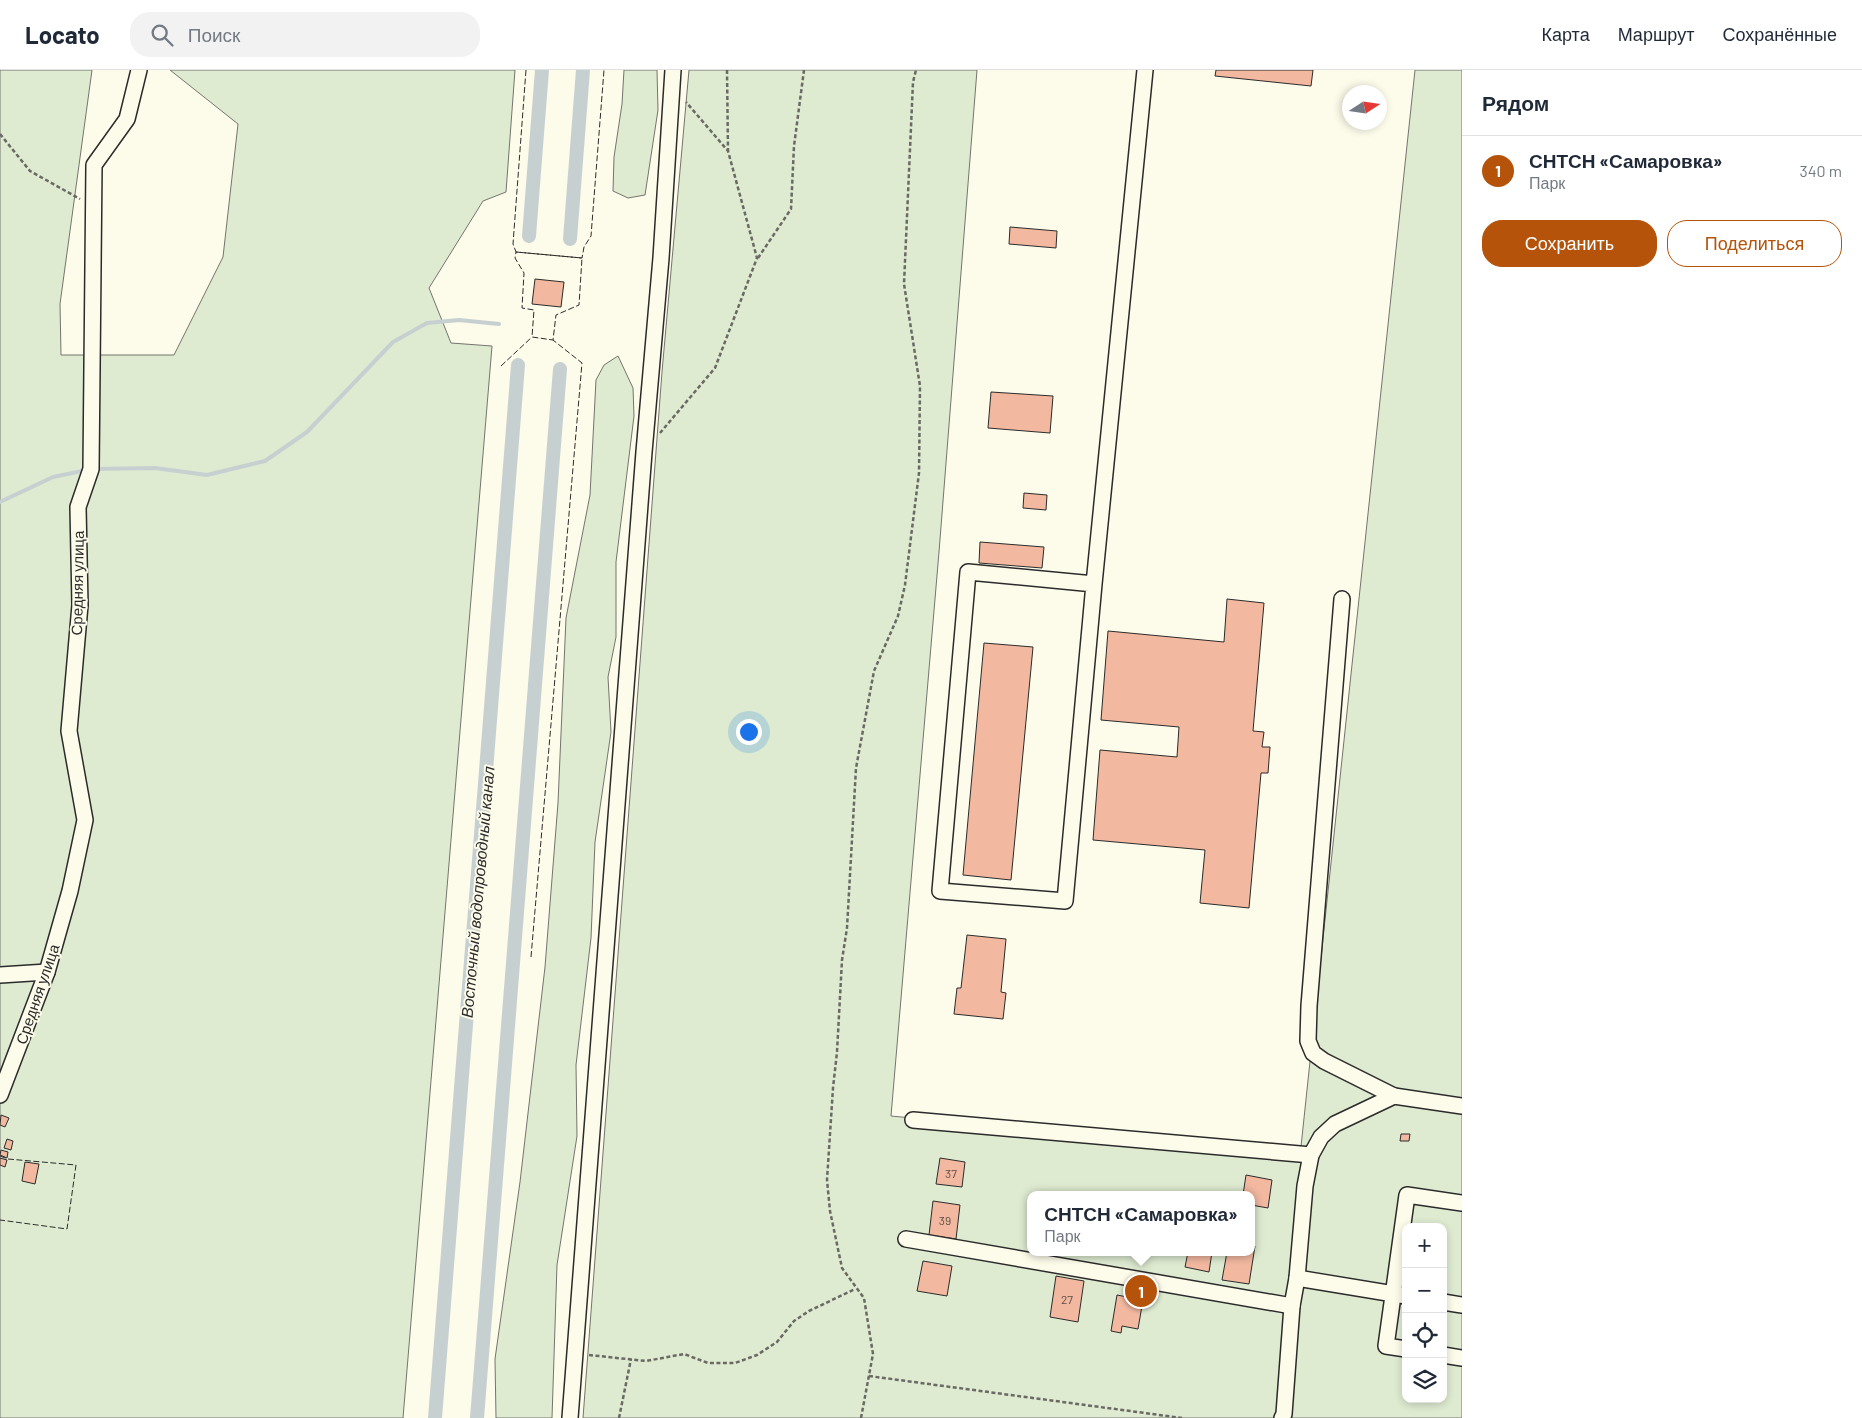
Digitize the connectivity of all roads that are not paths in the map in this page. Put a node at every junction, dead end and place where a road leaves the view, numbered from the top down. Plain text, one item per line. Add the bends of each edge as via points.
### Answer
1 (139, 70) edge
2 (672, 70) edge
3 (1145, 70) edge
4 (1094, 584) junction
5 (1342, 599) dead end
6 (47, 972) junction
7 (0, 975) edge
8 (0, 1095) edge
9 (1394, 1096) junction
10 (1462, 1106) edge
11 (913, 1120) dead end
12 (1311, 1155) junction
13 (1462, 1203) edge
14 (906, 1239) dead end
15 (1297, 1278) junction
16 (1400, 1295) edge
17 (1447, 1303) edge
18 (1462, 1305) edge
19 (1292, 1306) junction
20 (1402, 1348) edge
21 (1447, 1356) edge
22 (1462, 1358) edge
23 (570, 1418) edge
24 (1282, 1418) edge

1 - 6 street, Средняя улица via 127,119 94,166 91,469 78,507 80,605 69,731 85,820 70,892
2 - 23 street via 661,258
3 - 4 street
4 - 4 street via 1065,900 940,891 968,572
5 - 9 street via 1308,1041 1313,1053 1324,1061
6 - 7 street
6 - 8 street, Средняя улица
9 - 10 street
9 - 12 street via 1335,1124 1320,1138
11 - 12 street
12 - 15 street
13 - 16 street via 1407,1195
14 - 19 street
15 - 16 street
15 - 19 street
16 - 20 street via 1386,1346
17 - 18 street
19 - 24 street
21 - 22 street

